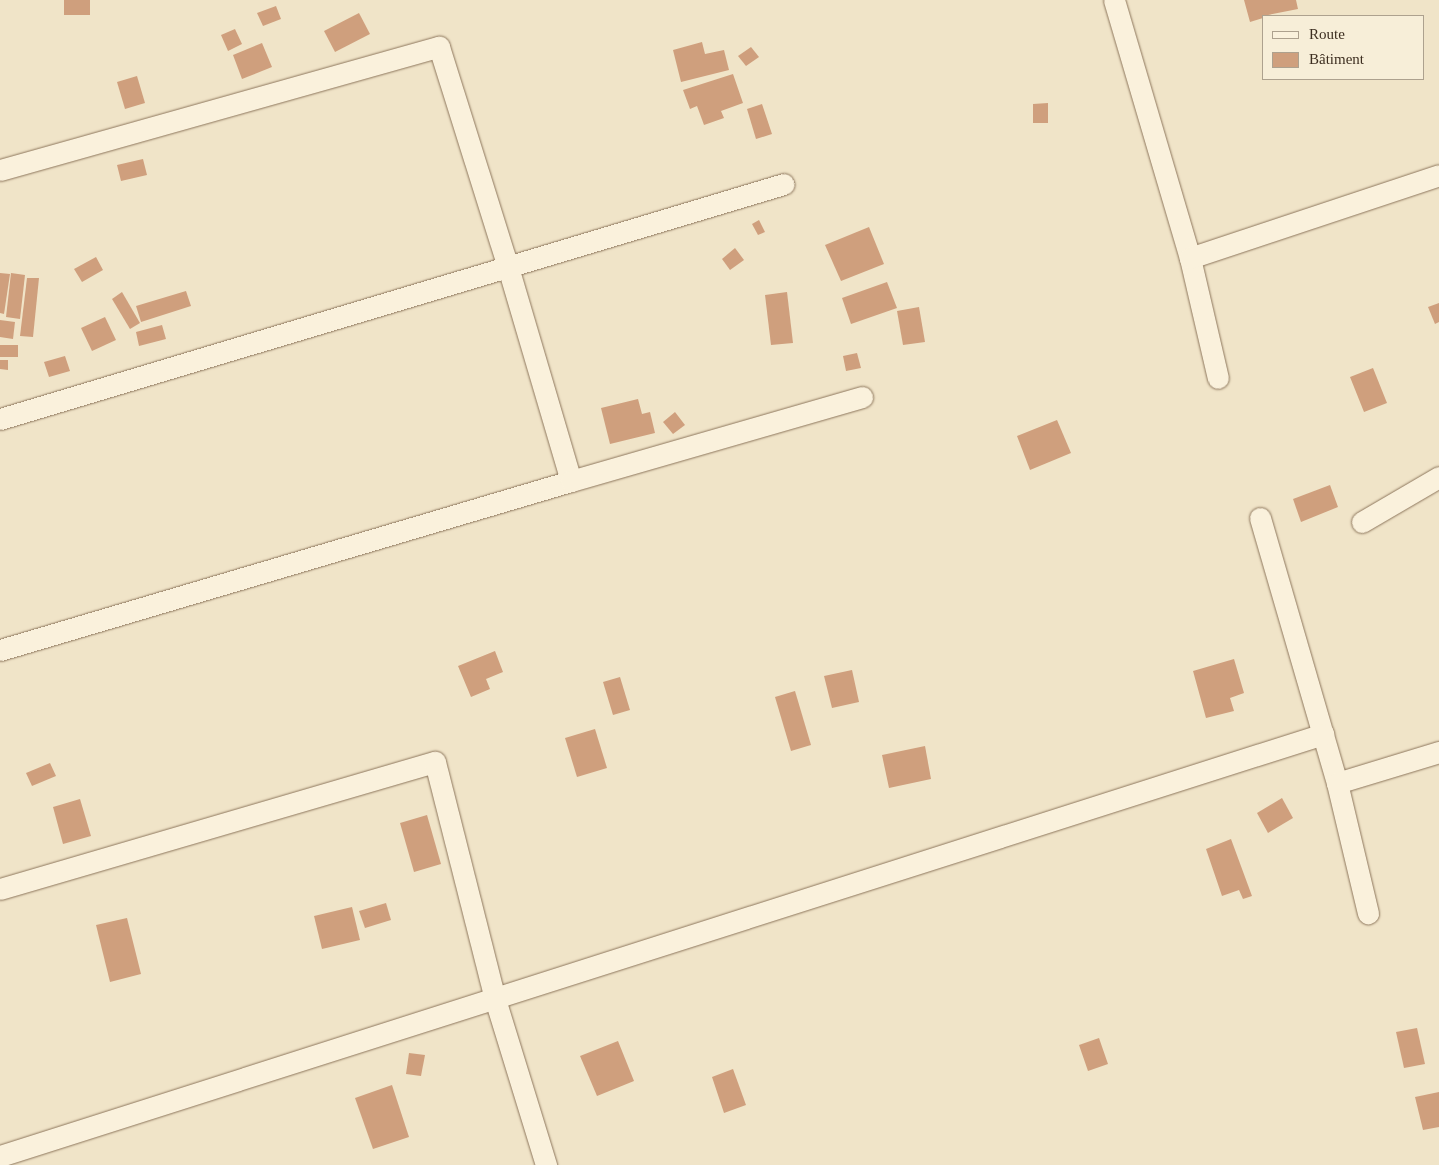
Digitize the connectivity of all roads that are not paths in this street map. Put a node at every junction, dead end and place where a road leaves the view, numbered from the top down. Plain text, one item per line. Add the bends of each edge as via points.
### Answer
1 (1114, 0) edge
2 (0, 170) edge
3 (1439, 175) edge
4 (784, 184) dead end
5 (1190, 258) junction
6 (508, 267) junction
7 (1218, 378) dead end
8 (862, 397) dead end
9 (0, 419) edge
10 (1439, 477) edge
11 (571, 481) junction
12 (1260, 518) dead end
13 (1362, 522) dead end
14 (0, 650) edge
15 (1323, 734) junction
16 (1439, 752) edge
17 (1338, 782) junction
18 (0, 889) edge
19 (1368, 913) dead end
20 (495, 998) junction
21 (0, 1156) edge
22 (546, 1165) edge

1 - 5 street
2 - 6 street via 439,46
3 - 5 street
4 - 6 street
5 - 7 street
6 - 9 street
6 - 11 street
8 - 11 street
10 - 13 street
11 - 14 street
12 - 15 street
15 - 17 street
15 - 20 street
16 - 17 street
17 - 19 street
18 - 20 street via 435,762
20 - 21 street
20 - 22 street

